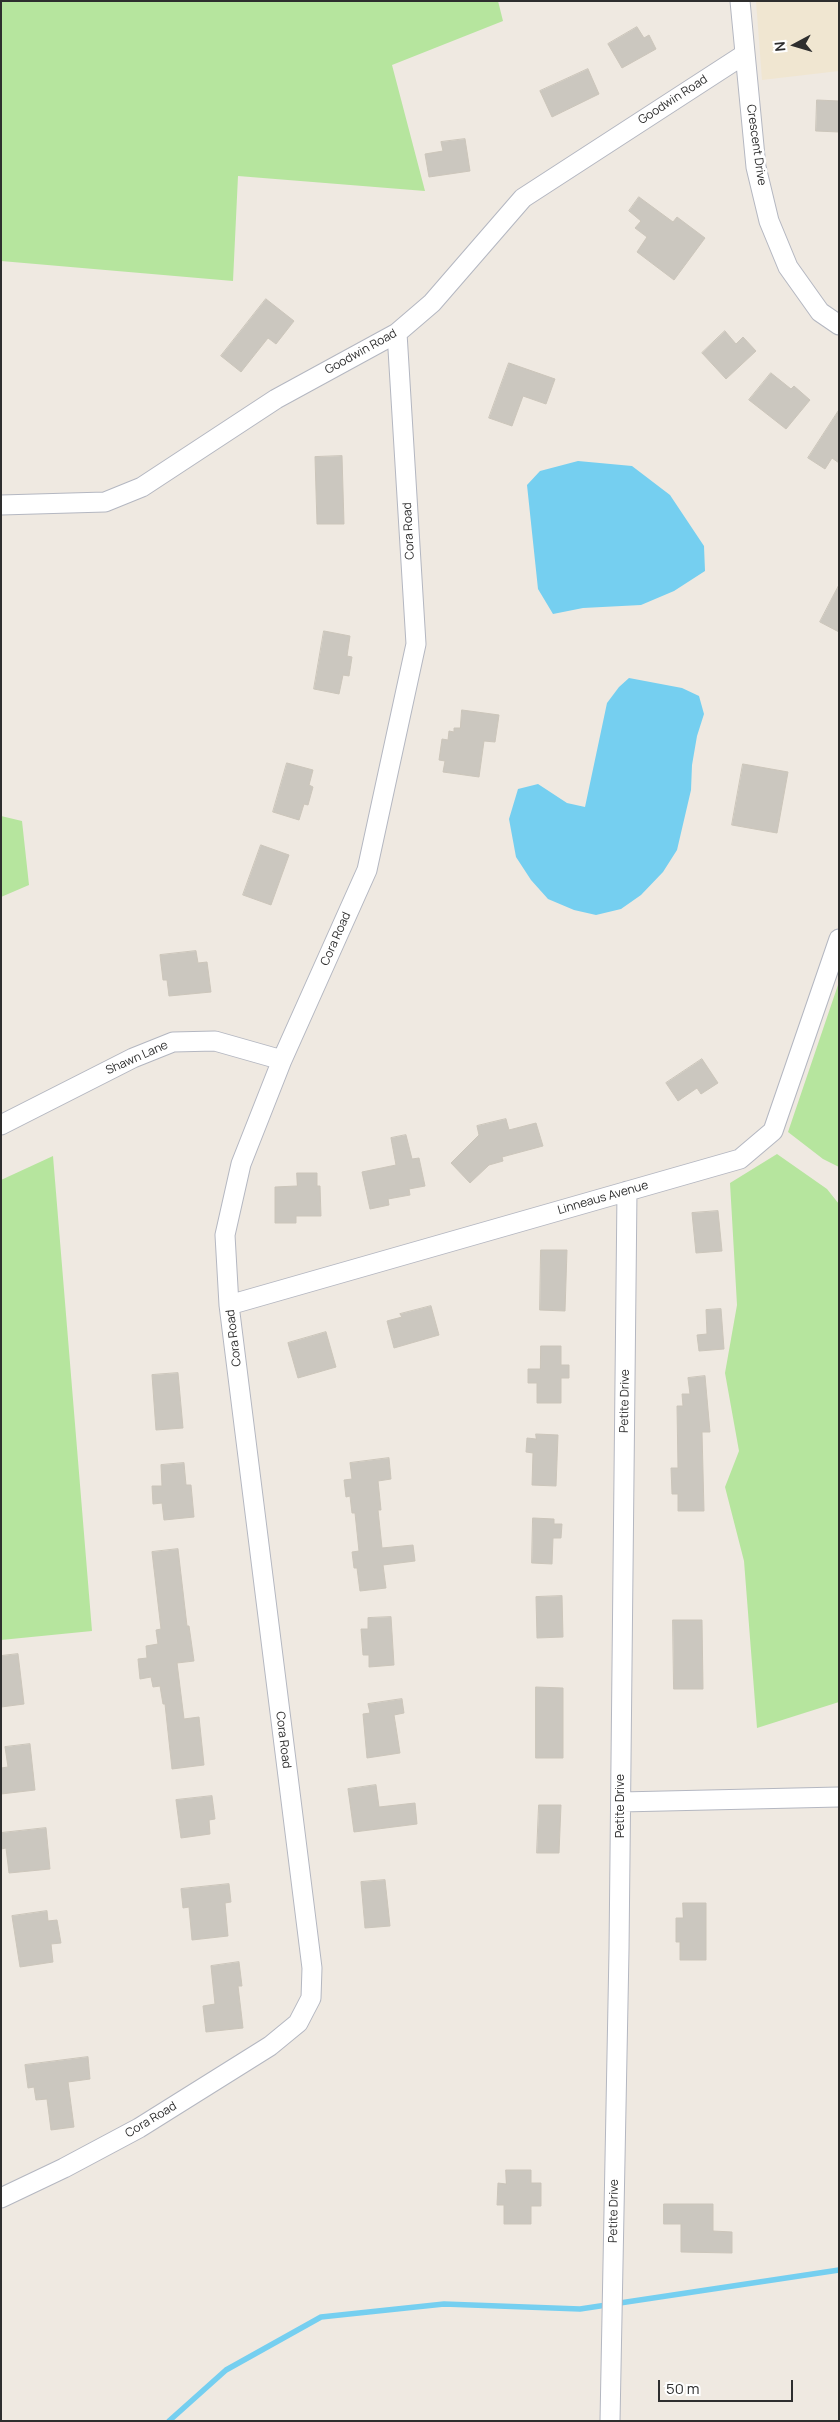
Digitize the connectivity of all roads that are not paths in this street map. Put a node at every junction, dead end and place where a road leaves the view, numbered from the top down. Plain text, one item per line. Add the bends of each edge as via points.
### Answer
1 (740, 1) edge
2 (744, 54) junction
3 (839, 325) edge
4 (397, 333) junction
5 (1, 505) edge
6 (839, 939) edge
7 (282, 1060) junction
8 (1, 1125) edge
9 (627, 1191) junction
10 (230, 1305) junction
11 (839, 1796) edge
12 (621, 1802) junction
13 (1, 2198) edge
14 (610, 2421) edge

1 - 2 street, Crescent Drive
2 - 3 street, Crescent Drive via 756,167 769,221 788,267 820,312
2 - 4 street, Goodwin Road via 523,198 432,303
4 - 5 street, Goodwin Road via 276,399 142,487 105,502
4 - 7 street, Cora Road via 416,644 367,870
6 - 9 street, Linneaus Avenue via 773,1131 740,1159
7 - 8 street, Shawn Lane via 215,1041 173,1042 133,1058
7 - 10 street, Cora Road via 241,1164 229,1218 226,1236
9 - 10 street, Linneaus Avenue
9 - 12 street, Petite Drive
10 - 13 street, Cora Road via 311,1958 311,1998 298,2023 270,2046 139,2128
11 - 12 street
12 - 14 street, Petite Drive

